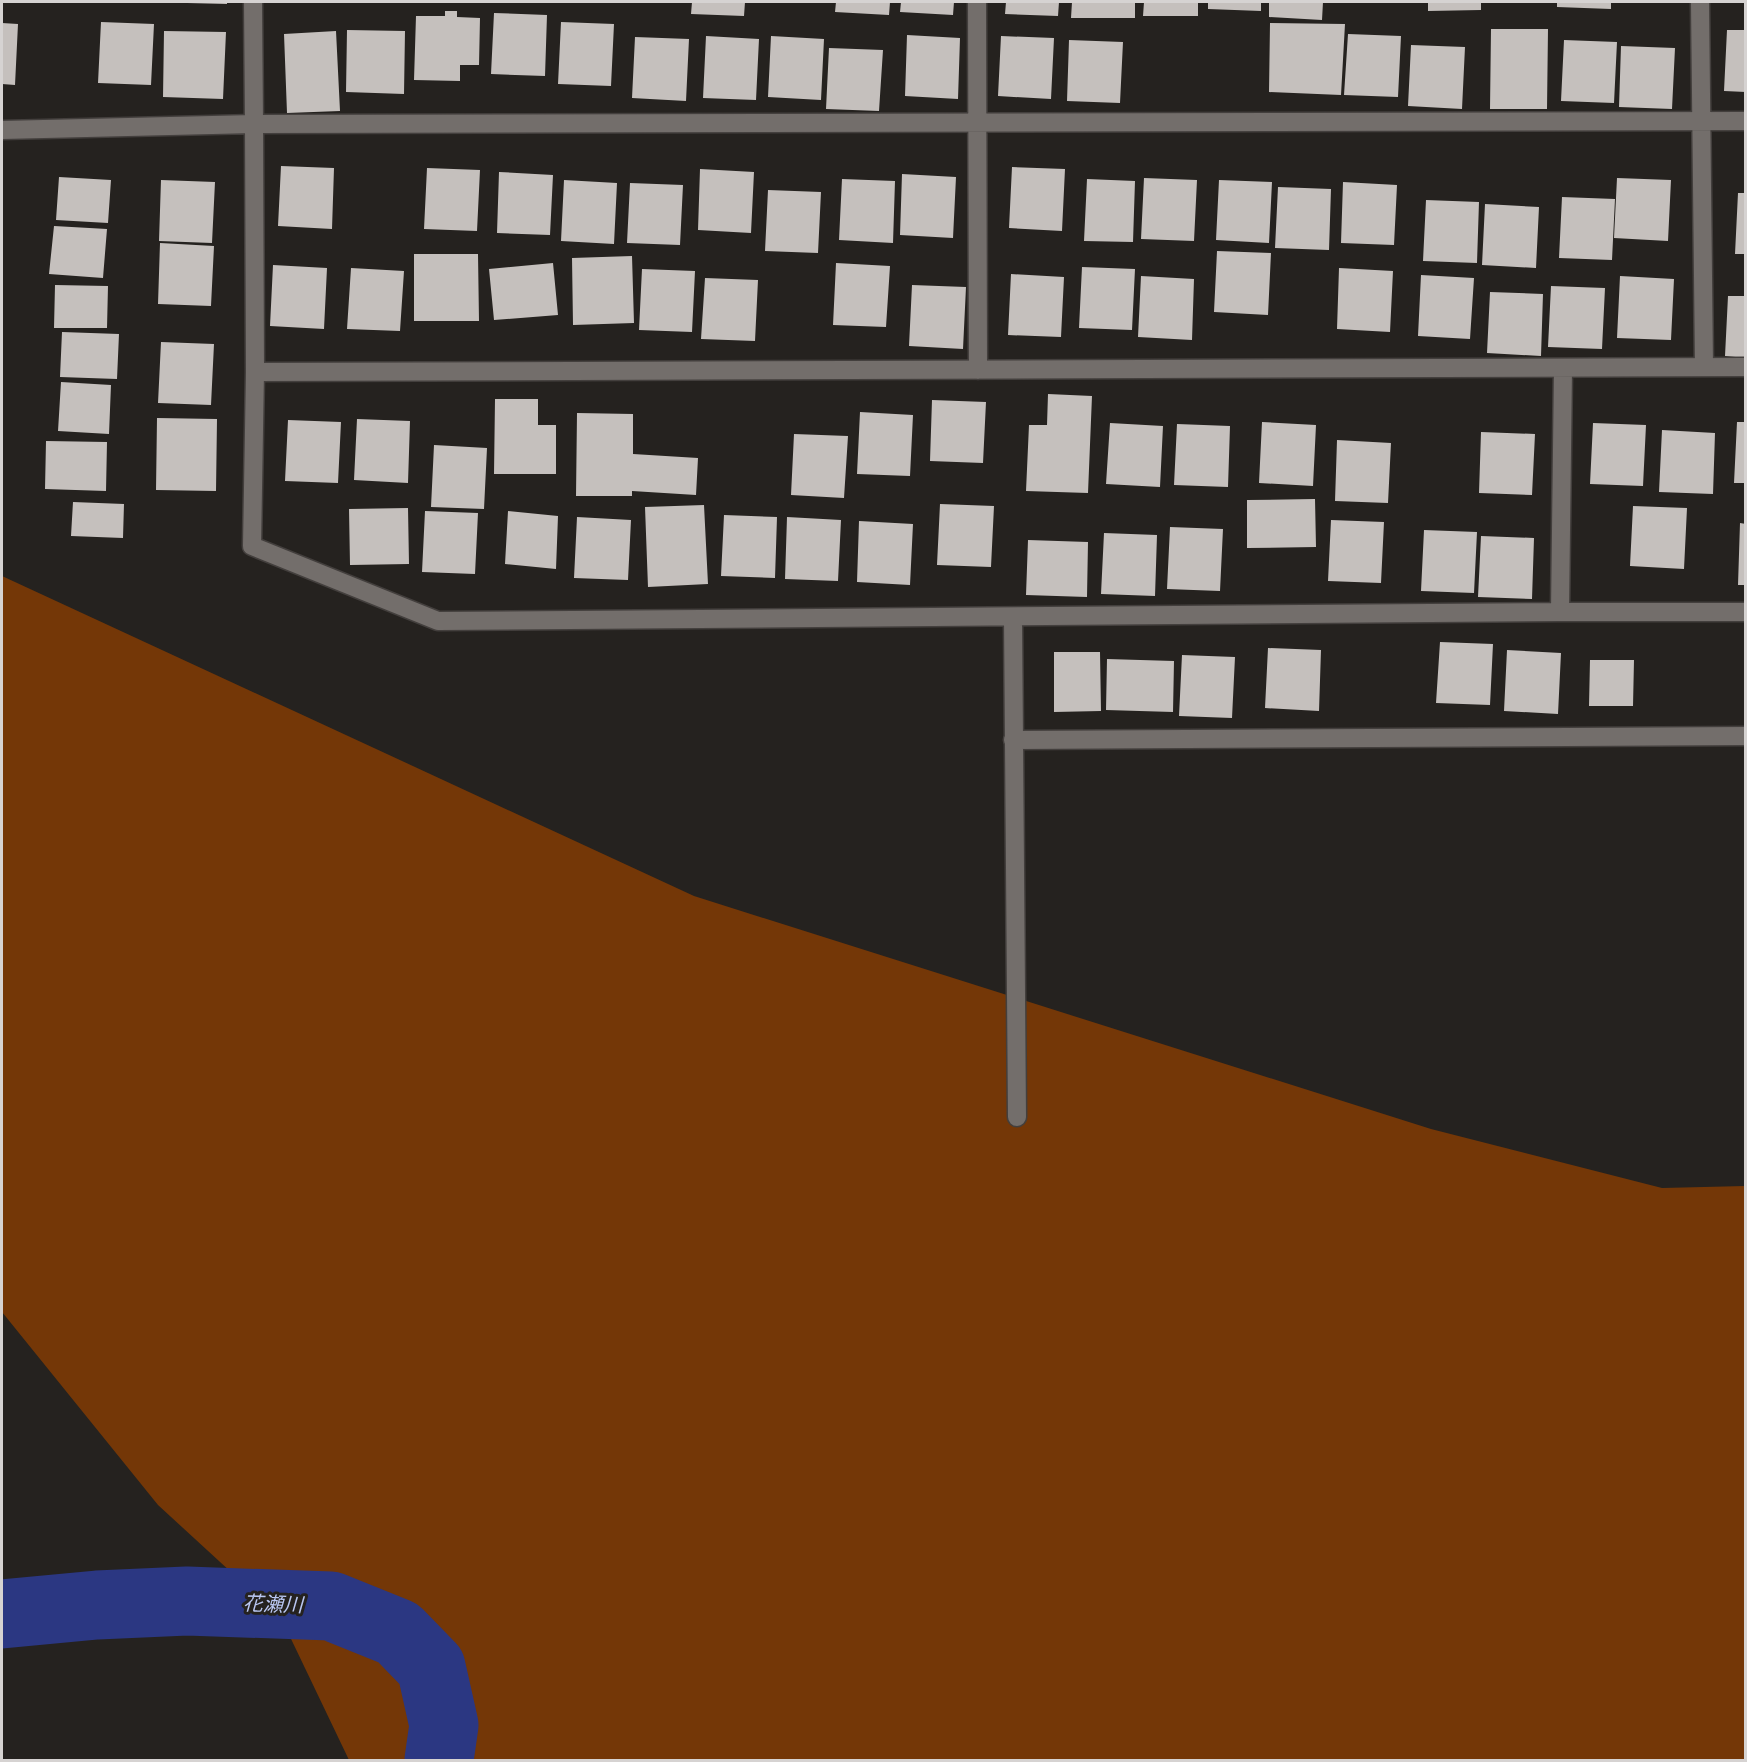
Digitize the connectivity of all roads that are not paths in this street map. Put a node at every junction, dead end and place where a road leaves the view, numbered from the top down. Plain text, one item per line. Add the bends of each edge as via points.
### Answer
1 (253, 2) edge
2 (977, 2) edge
3 (1700, 2) edge
4 (1746, 121) edge
5 (1701, 122) junction
6 (254, 124) junction
7 (977, 124) junction
8 (2, 130) edge
9 (1704, 367) junction
10 (1746, 367) edge
11 (1563, 368) junction
12 (978, 370) junction
13 (255, 372) junction
14 (1560, 612) junction
15 (1746, 612) edge
16 (1013, 618) junction
17 (1746, 736) edge
18 (1013, 740) junction
19 (1017, 1117) dead end

1 - 6 street
2 - 7 street
3 - 5 street
4 - 5 street
5 - 7 street
5 - 9 street
6 - 7 street
6 - 8 street
6 - 13 street
7 - 12 street
9 - 10 street
9 - 11 street
11 - 12 street
11 - 14 street
12 - 13 street
13 - 16 street via 252,546 438,621
14 - 15 street
14 - 16 street
16 - 18 street
17 - 18 street
18 - 19 street

